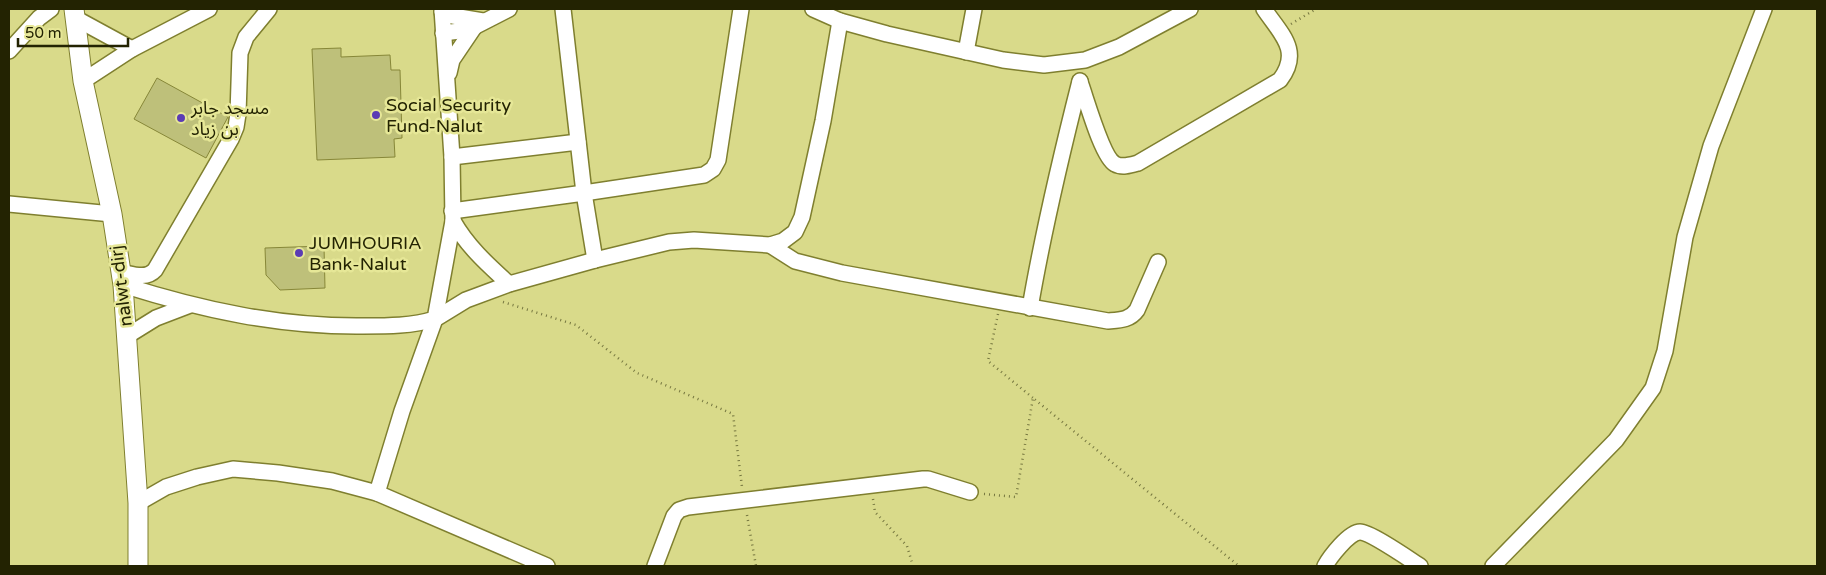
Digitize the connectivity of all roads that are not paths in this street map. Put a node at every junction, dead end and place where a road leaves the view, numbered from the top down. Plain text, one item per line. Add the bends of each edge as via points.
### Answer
1 (51, 9) edge
2 (209, 9) edge
3 (269, 9) edge
4 (509, 9) edge
5 (563, 9) edge
6 (741, 9) edge
7 (813, 9) edge
8 (974, 9) edge
9 (1190, 9) edge
10 (1264, 9) edge
11 (1764, 9) edge
12 (442, 10) edge
13 (74, 13) edge
14 (840, 21) junction
15 (480, 23) junction
16 (444, 33) junction
17 (132, 49) junction
18 (9, 51) edge
19 (966, 52) junction
20 (1085, 60) junction
21 (83, 81) junction
22 (446, 82) junction
23 (1080, 82) junction
24 (578, 142) junction
25 (452, 157) junction
26 (584, 194) junction
27 (9, 204) edge
28 (112, 214) junction
29 (452, 216) junction
30 (770, 245) junction
31 (595, 260) junction
32 (1158, 262) dead end
33 (122, 279) junction
34 (509, 284) junction
35 (190, 305) junction
36 (1030, 308) junction
37 (435, 319) junction
38 (127, 336) junction
39 (970, 492) road end
40 (377, 493) junction
41 (138, 503) junction
42 (138, 566) edge
43 (547, 566) edge
44 (655, 566) edge
45 (1324, 566) edge
46 (1420, 566) edge
47 (1493, 566) edge

1 - 18 street
2 - 17 street
3 - 33 street via 242,44 236,128 226,148 155,270 150,276
4 - 15 street
5 - 24 street
6 - 26 street via 718,160 713,169 704,175
7 - 14 street
8 - 19 street
9 - 20 street via 1119,47
10 - 23 street via 1287,43 1290,59 1280,80 1138,163 1115,164 1106,154
11 - 47 street via 1711,146 1685,237 1665,351 1652,388 1616,440
12 - 15 street
12 - 16 street
13 - 17 street
13 - 21 main road, nalwt-dirj
14 - 19 street
14 - 30 street via 802,218 794,232 783,241
15 - 16 street via 460,32
15 - 22 street via 452,60
16 - 22 street
17 - 21 street
19 - 20 street via 1044,65
20 - 23 street
21 - 28 main road, nalwt-dirj
22 - 25 street
23 - 36 street
24 - 25 street
24 - 26 street
25 - 29 street
26 - 29 street
26 - 31 street
27 - 28 street
28 - 33 main road, nalwt-dirj
29 - 34 street via 462,237
29 - 37 street
30 - 31 street via 694,240 669,242
30 - 36 street via 808,266
31 - 34 street
32 - 36 street via 1137,310 1124,320 1094,320
33 - 35 street via 164,298
33 - 38 main road, nalwt-dirj
34 - 37 street via 466,300
35 - 37 street via 259,320 342,326 417,324
35 - 38 street via 156,318
37 - 40 street
38 - 41 main road, nalwt-dirj
39 - 44 street via 928,479 688,507 674,516
40 - 41 street via 332,481 234,469 166,487
40 - 43 street
41 - 42 main road, nalwt-dirj
45 - 46 street via 1351,534 1360,532

